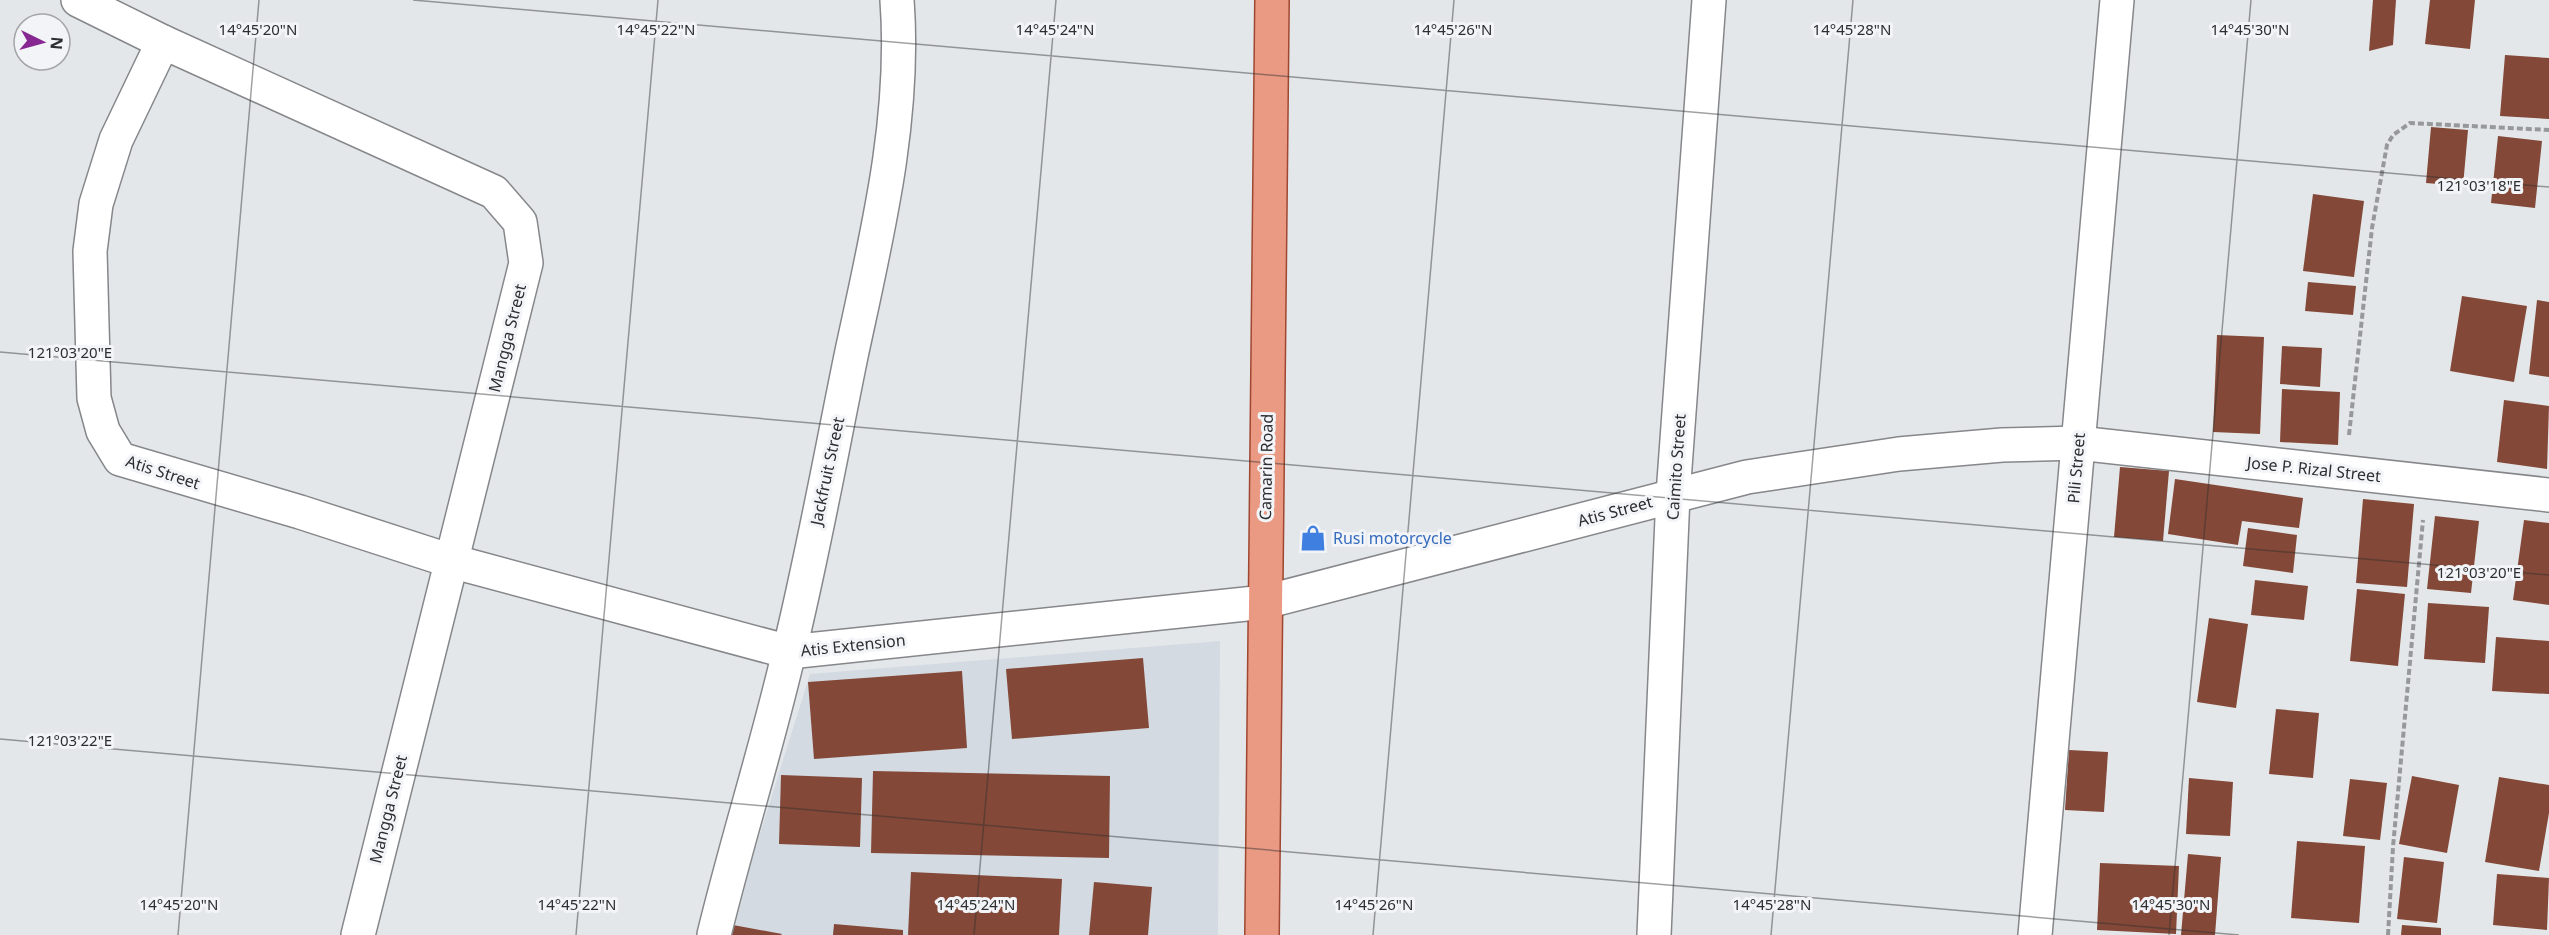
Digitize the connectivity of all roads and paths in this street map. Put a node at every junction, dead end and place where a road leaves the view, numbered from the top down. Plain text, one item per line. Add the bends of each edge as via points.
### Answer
1 (78, 0) edge
2 (897, 0) edge
3 (1272, 0) edge
4 (1709, 0) edge
5 (2117, 0) edge
6 (163, 42) junction
7 (2549, 130) edge
8 (2078, 443) junction
9 (2345, 472) junction
10 (2426, 481) junction
11 (1673, 495) junction
12 (2549, 495) edge
13 (451, 561) junction
14 (1265, 602) junction
15 (789, 652) junction
16 (358, 935) edge
17 (714, 935) edge
18 (1262, 935) edge
19 (1654, 935) edge
20 (2035, 935) edge
21 (2388, 935) edge

1 - 6 street, Mangga Street
2 - 15 street, Jackfruit Street via 897,101 889,166
3 - 14 main road, Camarin Road
4 - 11 street, Caimito Street
5 - 8 street, Pili Street
6 - 13 street, Mangga Street via 494,192 520,222 526,263
6 - 13 street, Atis Street via 116,140 96,204 90,251 94,398 103,431 120,459
7 - 9 path via 2410,123 2393,135 2387,146 2372,228
8 - 9 street, Jose P. Rizal Street
8 - 11 street, Atis Street via 1899,454 1747,477
8 - 20 street, Pili Street
9 - 10 street, Jose P. Rizal Street
10 - 12 street, Jose P. Rizal Street
10 - 21 path
11 - 14 street, Atis Street
11 - 19 street, Caimito Street
13 - 15 street, Atis Extension
13 - 16 street, Mangga Street
14 - 15 street, Atis Extension
14 - 18 main road, Camarin Road
15 - 17 street, Jackfruit Street

